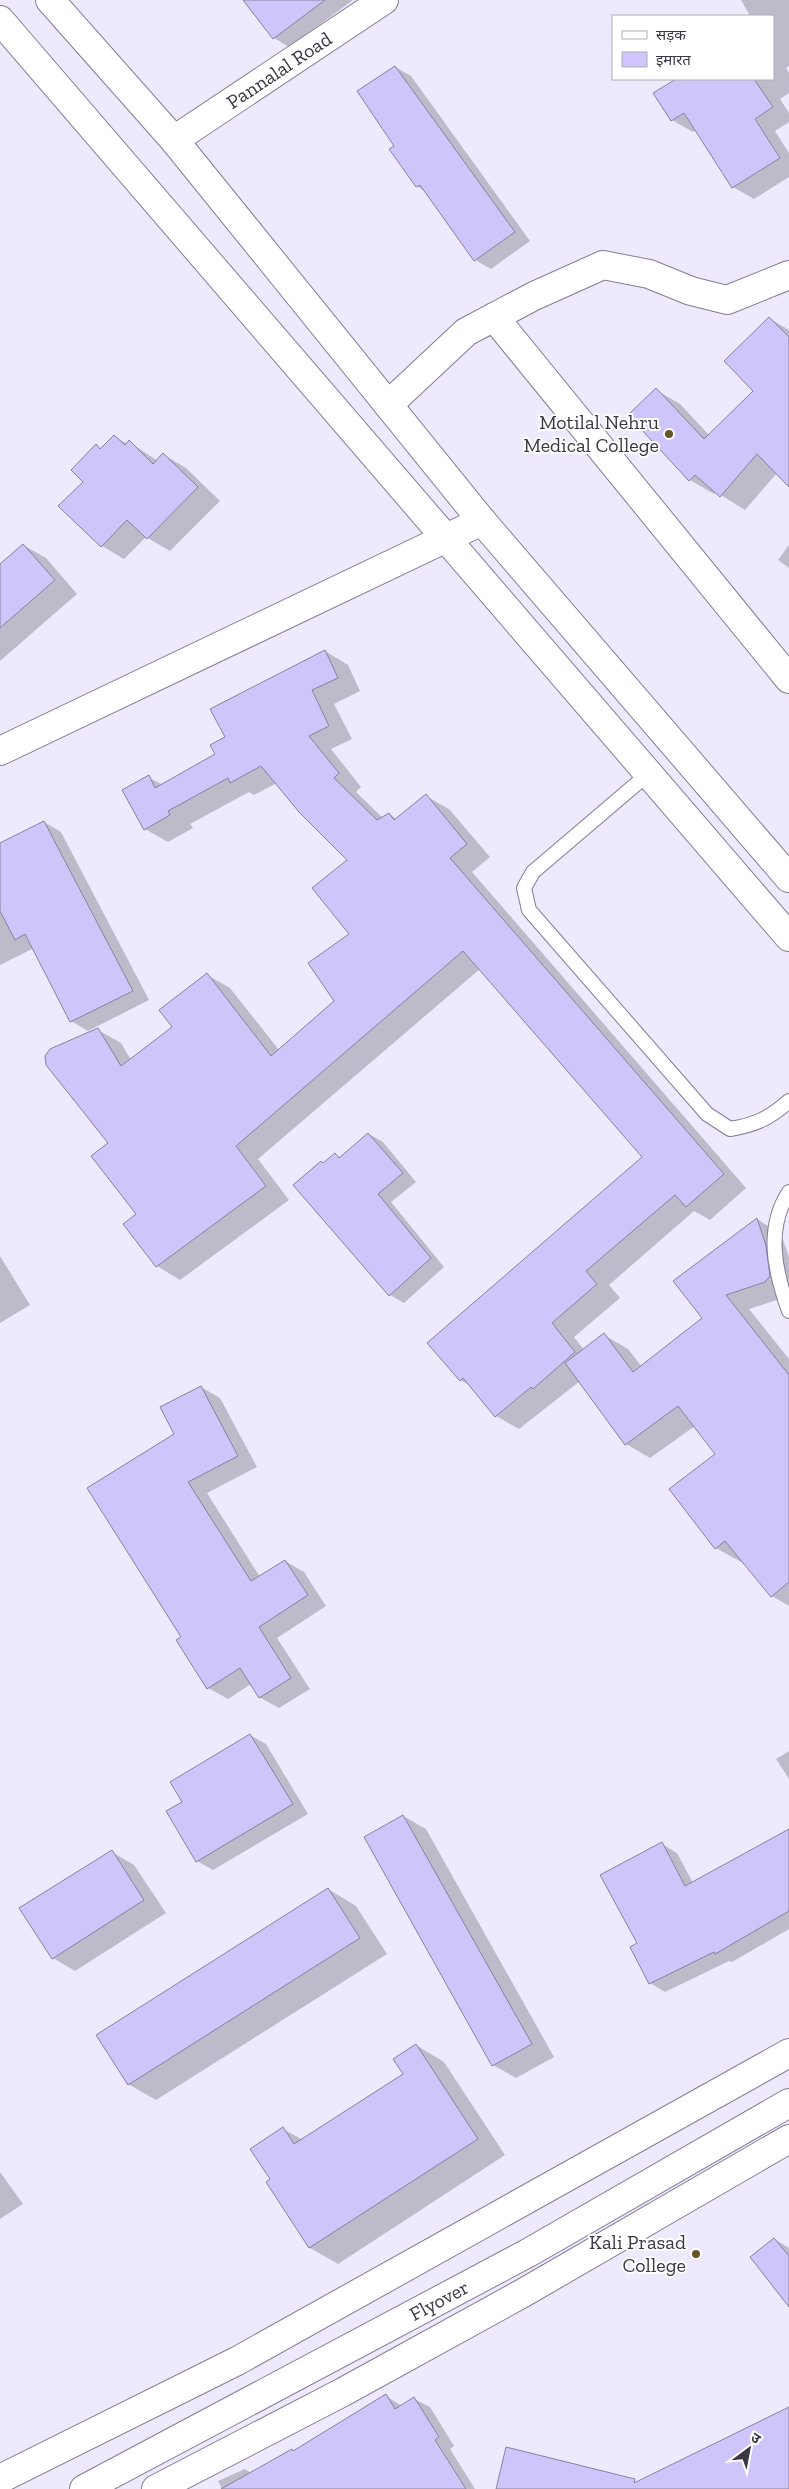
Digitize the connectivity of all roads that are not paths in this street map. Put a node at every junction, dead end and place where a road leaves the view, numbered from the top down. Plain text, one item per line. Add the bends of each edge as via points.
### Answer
1 (50, 0) edge
2 (384, 0) edge
3 (0, 20) edge
4 (174, 140) junction
5 (789, 275) edge
6 (494, 317) junction
7 (388, 405) junction
8 (482, 521) junction
9 (444, 539) junction
10 (789, 679) edge
11 (0, 751) edge
12 (648, 774) junction
13 (789, 878) edge
14 (789, 936) edge
15 (789, 1101) edge
16 (789, 1192) edge
17 (789, 1311) edge
18 (789, 2053) edge
19 (789, 2103) edge
20 (789, 2139) edge
21 (0, 2479) edge
22 (84, 2489) edge
23 (156, 2489) edge

1 - 4 street
2 - 4 street, Pannalal Road
3 - 9 street
4 - 7 street
5 - 6 street via 727,300 691,291 649,274 603,265
6 - 7 street via 466,332
6 - 10 street
7 - 8 street
8 - 9 street
8 - 13 street
9 - 11 street
9 - 12 street
12 - 14 street
12 - 15 lane via 533,872 524,888 529,910 708,1114 730,1129 752,1126
16 - 17 lane via 774,1232 778,1281
18 - 21 street via 237,2361
19 - 22 street, Flyover via 528,2253
20 - 23 street via 497,2307

